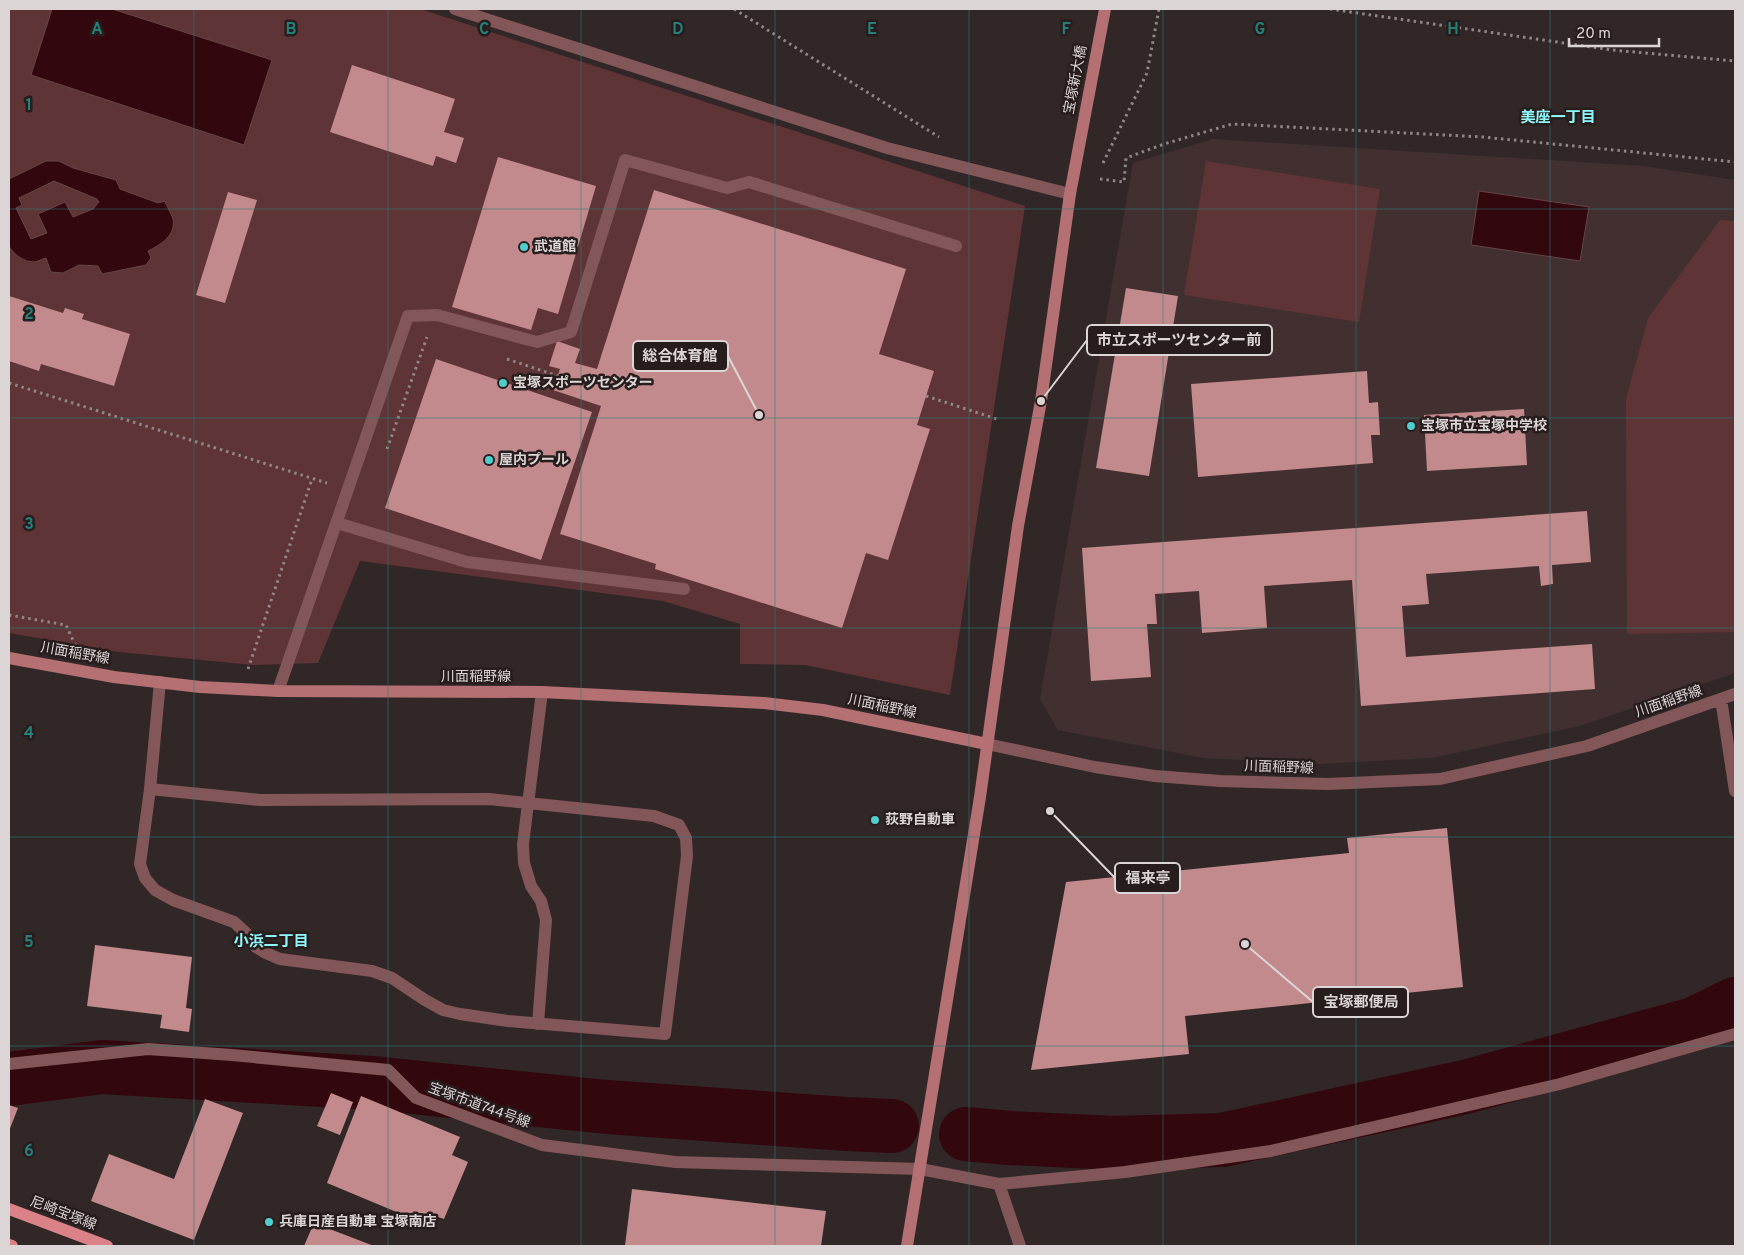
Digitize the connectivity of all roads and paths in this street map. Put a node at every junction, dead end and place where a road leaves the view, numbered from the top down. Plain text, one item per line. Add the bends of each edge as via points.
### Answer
1 (455, 9) edge
2 (734, 9) edge
3 (1105, 9) edge
4 (1159, 9) edge
5 (1330, 9) edge
6 (1735, 61) edge
7 (943, 140) dead end
8 (1735, 162) edge
9 (1103, 163) dead end
10 (1100, 179) dead end
11 (1070, 194) junction
12 (956, 246) dead end
13 (428, 332) dead end
14 (502, 357) dead end
15 (558, 376) dead end
16 (9, 383) edge
17 (926, 396) dead end
18 (1000, 420) dead end
19 (387, 451) dead end
20 (312, 478) junction
21 (348, 490) junction
22 (337, 523) junction
23 (684, 589) dead end
24 (9, 615) edge
25 (78, 652) dead end
26 (9, 658) edge
27 (247, 672) dead end
28 (160, 682) junction
29 (278, 692) junction
30 (542, 692) junction
31 (1735, 694) edge
32 (1721, 700) junction
33 (986, 744) junction
34 (150, 789) junction
35 (1735, 791) edge
36 (528, 803) junction
37 (538, 1024) junction
38 (1735, 1034) edge
39 (9, 1064) edge
40 (920, 1169) junction
41 (999, 1184) junction
42 (9, 1209) edge
43 (107, 1246) edge
44 (907, 1246) edge
45 (1020, 1246) edge

1 - 11 street via 887,148
2 - 7 path
3 - 11 street, 宝塚新大橋
4 - 9 path via 1147,73
5 - 6 path via 1612,50
8 - 10 path via 1483,137 1232,124 1126,158 1124,182
11 - 33 street, 宝塚新大橋 via 1041,401 1018,526
12 - 21 street via 749,182 727,188 625,160 571,332 537,342 436,316 408,316
13 - 19 path
14 - 15 path
16 - 20 path
17 - 18 path
20 - 21 path
20 - 27 path
21 - 22 street
22 - 23 street via 467,562
22 - 29 street
24 - 25 path via 66,625
26 - 28 street, 川面稲野線
28 - 29 street, 川面稲野線
28 - 34 street
29 - 30 street, 川面稲野線
30 - 33 street, 川面稲野線 via 764,703 823,710
30 - 36 street
31 - 32 street, 川面稲野線
32 - 33 street, 川面稲野線 via 1587,746 1440,779 1328,784 1155,776
32 - 35 street
33 - 40 street, 宝塚新大橋
34 - 36 street via 260,800 480,799
34 - 37 street via 140,864 145,878 155,890 173,900 234,922 256,947 280,959 372,971 392,978 443,1010
36 - 37 street via 524,863 546,920
36 - 37 street via 668,820 679,825 686,838 687,856 664,1034
38 - 41 street, 宝塚市道744号線 via 1560,1084 1271,1152 1125,1172
39 - 40 street, 宝塚市道744号線 via 148,1049 388,1070 416,1098 542,1145 675,1162
40 - 41 street, 宝塚市道744号線
40 - 44 street, 宝塚新大橋
41 - 45 street
42 - 43 main road, 尼崎宝塚線

